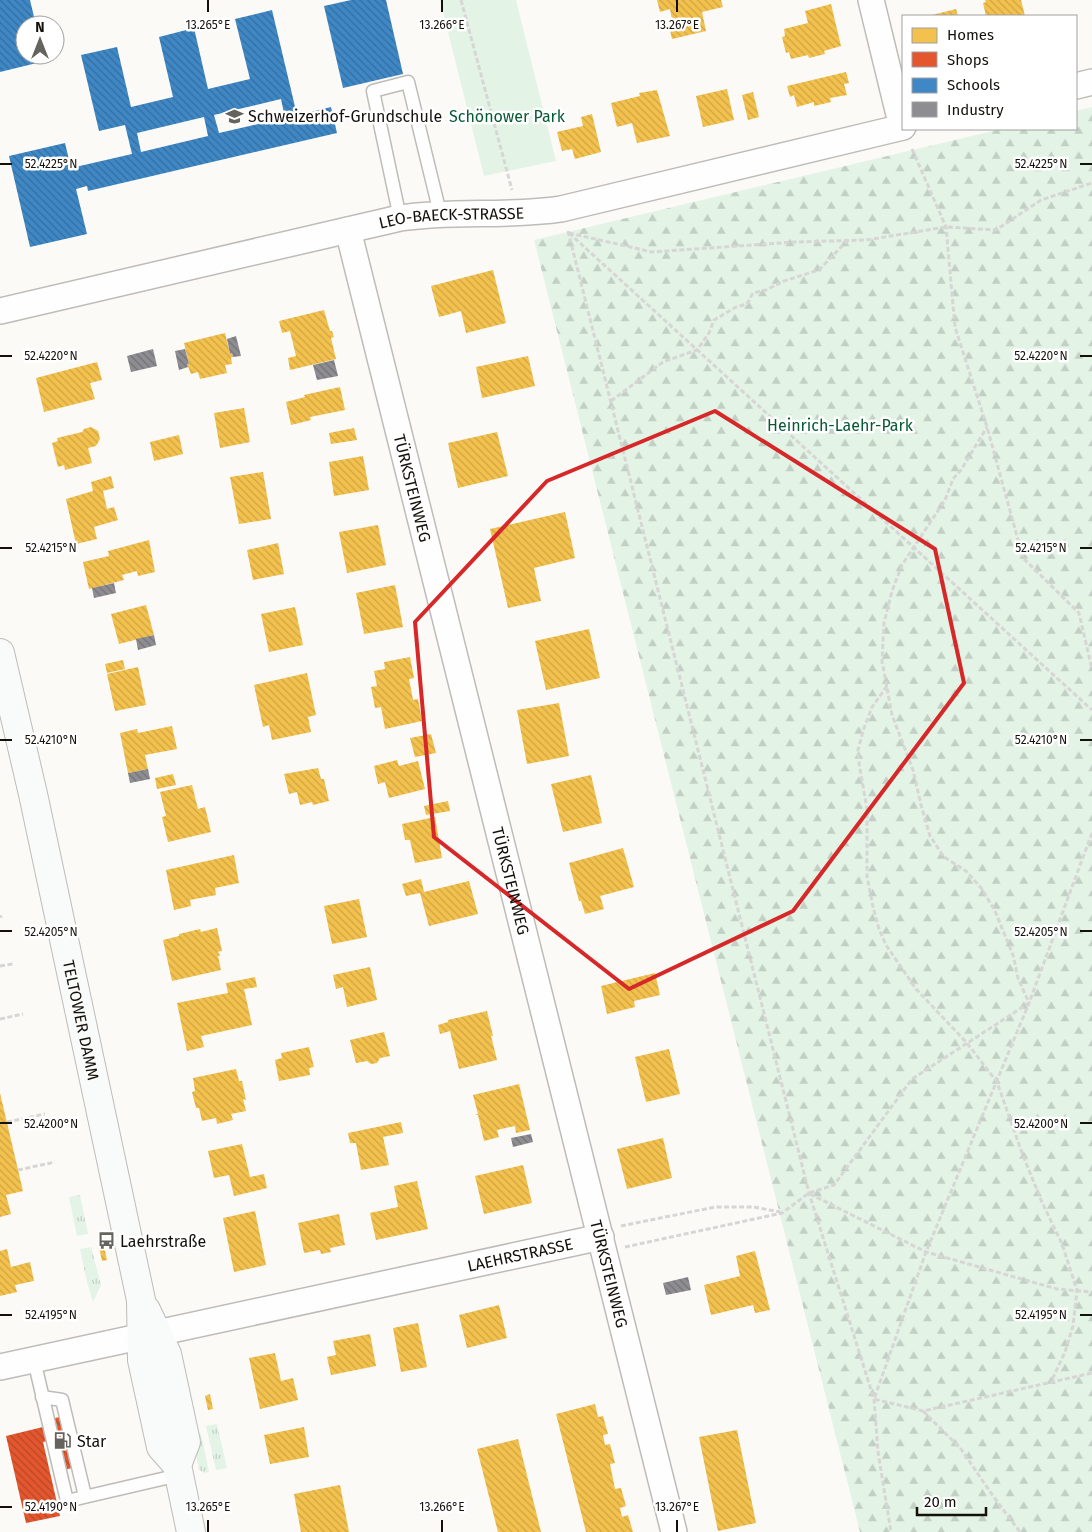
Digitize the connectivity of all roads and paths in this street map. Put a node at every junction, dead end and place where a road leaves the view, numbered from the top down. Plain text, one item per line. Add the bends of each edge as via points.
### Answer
1 (461, 0) edge
2 (871, 0) edge
3 (1092, 82) edge
4 (1077, 86) edge
5 (902, 121) edge
6 (905, 133) edge
7 (1092, 183) edge
8 (561, 209) junction
9 (440, 213) junction
10 (519, 214) junction
11 (400, 218) junction
12 (946, 227) junction
13 (348, 230) junction
14 (568, 232) junction
15 (848, 240) junction
16 (0, 311) edge
17 (697, 350) junction
18 (610, 401) junction
19 (987, 427) junction
20 (914, 548) junction
21 (0, 653) edge
22 (1092, 669) edge
23 (887, 685) junction
24 (1092, 710) edge
25 (1092, 833) edge
26 (13, 964) dead end
27 (0, 966) edge
28 (1030, 1003) junction
29 (24, 1014) dead end
30 (0, 1019) edge
31 (967, 1043) junction
32 (997, 1082) junction
33 (45, 1114) dead end
34 (7, 1122) dead end
35 (55, 1162) dead end
36 (18, 1170) dead end
37 (809, 1193) junction
38 (782, 1212) junction
39 (612, 1238) junction
40 (926, 1252) junction
41 (1077, 1290) junction
42 (1092, 1292) edge
43 (149, 1335) junction
44 (34, 1360) junction
45 (0, 1367) edge
46 (1092, 1373) edge
47 (1051, 1382) junction
48 (42, 1397) junction
49 (874, 1399) junction
50 (923, 1410) junction
51 (178, 1470) junction
52 (85, 1496) junction
53 (191, 1532) edge
54 (674, 1532) edge
55 (891, 1532) edge
56 (1020, 1532) edge

1 - 10 path
2 - 5 street
3 - 4 street
6 - 8 street, LEO-BAECK-STRASSE
6 - 12 path
7 - 12 path via 1041,200 996,230
8 - 10 street, LEO-BAECK-STRASSE
8 - 14 path
9 - 10 street, LEO-BAECK-STRASSE
9 - 11 street, LEO-BAECK-STRASSE
9 - 11 lane via 408,82 373,91
11 - 13 street, LEO-BAECK-STRASSE
12 - 15 path
12 - 19 path via 955,327
13 - 16 street, LEO-BAECK-STRASSE
13 - 39 street, TÜRKSTEINWEG
14 - 15 path via 652,252
14 - 17 path
14 - 18 path
15 - 17 path via 819,270 753,293 747,304 714,320
17 - 18 path via 663,362
17 - 20 path
18 - 37 path
19 - 20 path
19 - 22 path via 1023,558 1079,613
20 - 23 path via 902,565 884,622 882,661
20 - 24 path
21 - 43 main road, TELTOWER DAMM
23 - 28 path via 892,715 913,770 930,836 944,857 966,871 982,889 995,911
23 - 31 path via 872,707 858,750 867,809 867,876 873,907 886,945 916,989
25 - 28 path
26 - 27 path
28 - 31 path
28 - 32 path
29 - 30 path
31 - 32 path
31 - 37 path via 912,1079 834,1185
32 - 40 path
32 - 41 path via 1022,1154 1062,1244
33 - 34 path
35 - 36 path
37 - 38 path
37 - 40 path
37 - 49 path
38 - 39 path
38 - 39 path via 754,1207 715,1207
39 - 43 street, LAEHRSTRASSE
39 - 54 street, TÜRKSTEINWEG
40 - 41 path via 1057,1289
40 - 49 path
41 - 42 path
41 - 47 path via 1073,1326
43 - 44 street, LAEHRSTRASSE
43 - 51 main road, TELTOWER DAMM via 167,1354 186,1442
44 - 45 street, LAEHRSTRASSE
44 - 48 lane
46 - 47 path
47 - 50 path
48 - 52 lane via 62,1400
48 - 52 lane via 67,1501
49 - 50 path
49 - 55 path via 878,1452
50 - 56 path via 961,1449
51 - 52 lane
51 - 53 main road

